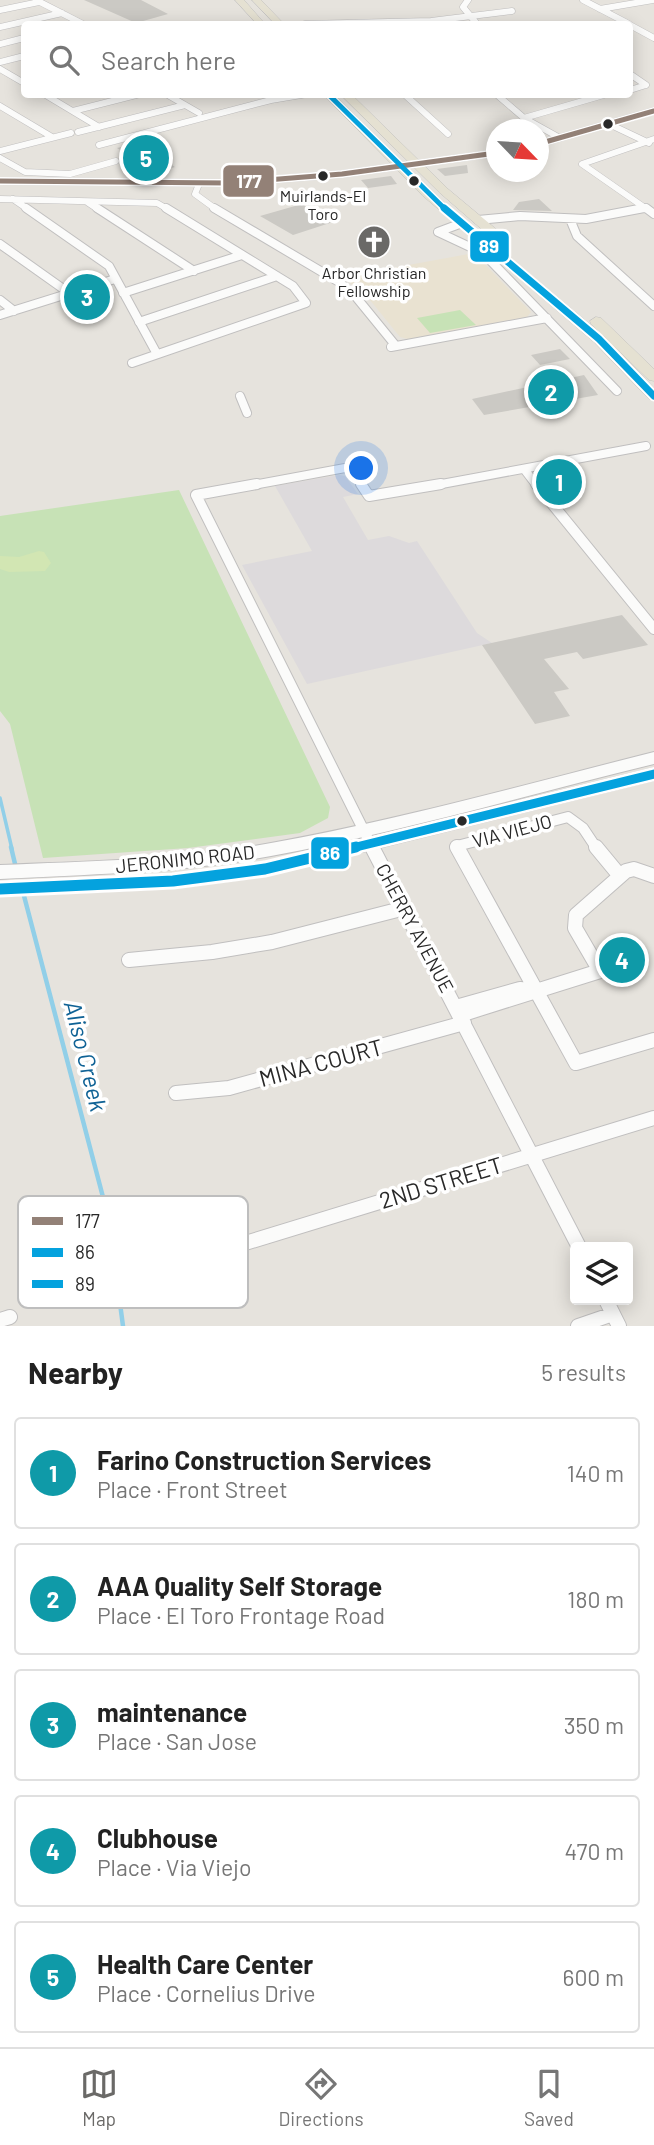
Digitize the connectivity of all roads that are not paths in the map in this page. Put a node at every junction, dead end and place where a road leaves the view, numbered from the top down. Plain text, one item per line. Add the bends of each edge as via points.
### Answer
1 (239, 0) edge
2 (256, 0) edge
3 (468, 0) edge
4 (583, 0) edge
5 (653, 0) edge
6 (37, 1) edge
7 (600, 9) junction
8 (0, 10) edge
9 (512, 10) dead end
10 (62, 13) junction
11 (469, 17) junction
12 (27, 21) edge
13 (77, 21) edge
14 (258, 21) edge
15 (277, 21) edge
16 (439, 21) edge
17 (474, 21) edge
18 (623, 21) edge
19 (21, 22) edge
20 (633, 26) edge
21 (0, 27) edge
22 (654, 38) edge
23 (21, 39) edge
24 (0, 44) edge
25 (21, 57) edge
26 (0, 62) edge
27 (0, 69) edge
28 (633, 77) edge
29 (21, 81) edge
30 (633, 89) edge
31 (50, 98) edge
32 (124, 98) edge
33 (173, 98) edge
34 (284, 98) edge
35 (332, 98) edge
36 (349, 98) edge
37 (408, 98) edge
38 (501, 98) edge
39 (593, 98) edge
40 (185, 105) junction
41 (0, 106) edge
42 (73, 111) junction
43 (654, 111) edge
44 (199, 113) dead end
45 (524, 118) junction
46 (607, 123) junction
47 (99, 127) junction
48 (448, 134) dead end
49 (51, 138) junction
50 (560, 138) junction
51 (654, 139) edge
52 (549, 141) edge
53 (646, 142) junction
54 (99, 145) dead end
55 (654, 146) edge
56 (2, 149) edge
57 (486, 155) edge
58 (0, 158) edge
59 (116, 161) dead end
60 (419, 165) junction
61 (401, 167) junction
62 (0, 181) edge
63 (199, 184) junction
64 (0, 199) edge
65 (13, 199) junction
66 (85, 201) junction
67 (646, 208) junction
68 (654, 214) edge
69 (570, 219) junction
70 (478, 220) junction
71 (462, 223) junction
72 (0, 244) edge
73 (242, 255) junction
74 (194, 271) junction
75 (277, 276) junction
76 (115, 279) junction
77 (69, 293) junction
78 (122, 293) junction
79 (0, 300) edge
80 (654, 306) edge
81 (14, 310) junction
82 (0, 315) edge
83 (547, 318) junction
84 (139, 322) junction
85 (157, 354) junction
86 (132, 363) dead end
87 (649, 381) edge
88 (617, 391) dead end
89 (240, 396) dead end
90 (654, 396) edge
91 (247, 413) dead end
92 (646, 446) dead end
93 (524, 470) junction
94 (654, 629) edge
95 (654, 758) edge
96 (654, 774) edge
97 (367, 838) junction
98 (0, 872) edge
99 (620, 876) junction
100 (654, 876) edge
101 (46, 878) junction
102 (0, 888) edge
103 (405, 908) junction
104 (129, 960) dead end
105 (535, 991) junction
106 (460, 1015) junction
107 (654, 1040) edge
108 (176, 1093) dead end
109 (654, 1118) edge
110 (531, 1155) junction
111 (248, 1242) edge
112 (576, 1242) edge
113 (613, 1313) edge
114 (578, 1326) edge

1 - 14 main road
2 - 15 main road
3 - 11 street via 463,7
4 - 7 street
5 - 7 street
6 - 8 street
6 - 10 street
7 - 18 street
9 - 11 street
10 - 12 street
10 - 13 street
11 - 16 street
11 - 17 street
19 - 21 street
20 - 22 street
23 - 24 street
25 - 26 street
27 - 29 street
28 - 30 street via 646,85
31 - 42 street
32 - 42 street
33 - 40 street
34 - 54 street
35 - 61 main road
36 - 60 main road
37 - 48 street
38 - 45 street
39 - 45 street
40 - 44 street
40 - 47 street
41 - 49 street
42 - 47 street
43 - 46 main road
45 - 50 street
46 - 50 main road
46 - 53 street
47 - 49 street
49 - 56 street
50 - 52 main road
51 - 53 street
53 - 55 street
53 - 67 street via 582,164
57 - 60 main road
58 - 59 street via 24,172 70,174
60 - 61 main road
60 - 70 main road
61 - 63 main road
61 - 71 main road
62 - 63 main road
63 - 83 street via 195,194 205,203 347,290 392,347
64 - 65 street
65 - 66 street
65 - 76 street via 106,263
66 - 73 street via 153,202
66 - 74 street
67 - 68 street
67 - 69 street
69 - 70 street via 520,216
69 - 80 street via 577,236
70 - 71 main road
70 - 87 main road via 614,336
71 - 83 street via 438,232 483,253
71 - 87 main road
72 - 77 street
73 - 74 street
73 - 75 street
74 - 78 street
75 - 84 street
75 - 85 street via 293,286 306,303
76 - 77 street
76 - 78 street
77 - 81 street
78 - 84 street
79 - 81 street
81 - 82 street
83 - 88 street
84 - 85 street
85 - 86 street
87 - 90 main road
89 - 91 street
92 - 93 street
93 - 94 street
93 - 97 street, CHERRY AVENUE via 369,496 349,469 196,495
95 - 97 main road, JERONIMO ROAD
96 - 97 main road, JERONIMO ROAD
97 - 101 main road, JERONIMO ROAD via 231,874 173,881
97 - 103 street, CHERRY AVENUE
98 - 101 main road, JERONIMO ROAD
99 - 100 street via 634,869
99 - 105 street via 574,919 600,971
99 - 105 street, VIA VIEJO via 610,870 577,821 568,817 457,846
101 - 102 main road, JERONIMO ROAD
103 - 104 street via 272,942
103 - 106 street, CHERRY AVENUE
105 - 106 street via 522,999
105 - 107 street, VIA VIEJO via 576,1063
106 - 108 street, MINA COURT via 229,1088
106 - 110 street, CHERRY AVENUE
109 - 110 street, 2ND STREET
110 - 111 street, 2ND STREET
110 - 112 street, CHERRY AVENUE
113 - 114 street

